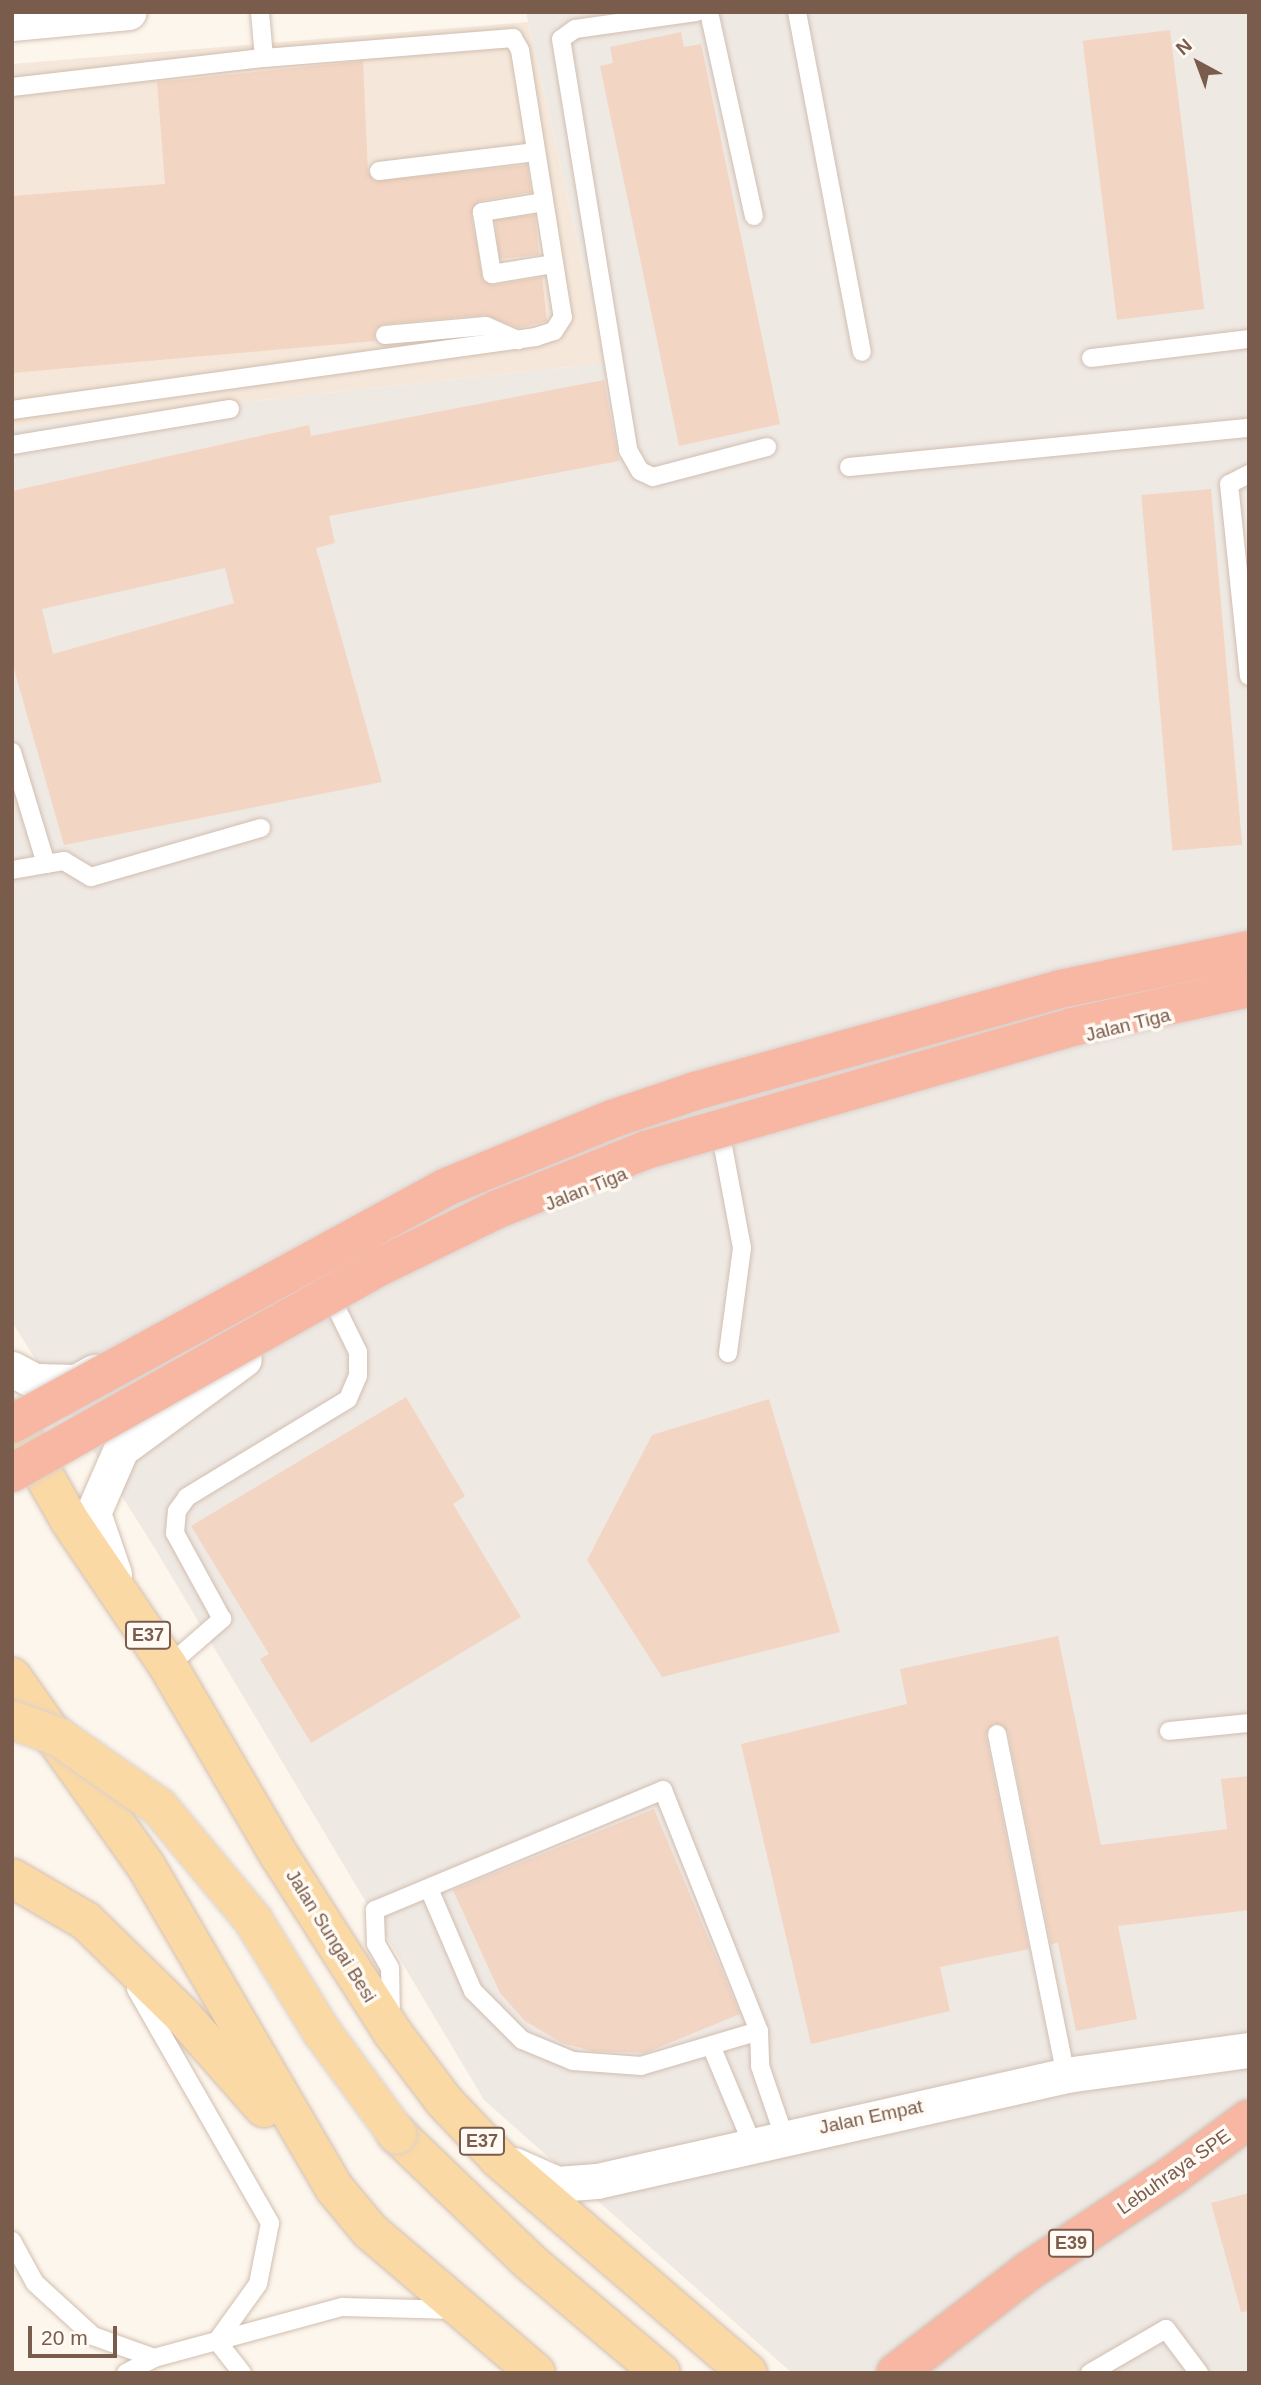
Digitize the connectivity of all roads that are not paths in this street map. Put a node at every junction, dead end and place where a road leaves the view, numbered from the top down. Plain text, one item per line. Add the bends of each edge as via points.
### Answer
1 (128, 12) edge
2 (260, 12) edge
3 (696, 12) edge
4 (709, 12) edge
5 (797, 12) edge
6 (669, 14) edge
7 (613, 18) edge
8 (12, 23) edge
9 (264, 58) junction
10 (12, 88) edge
11 (536, 152) junction
12 (379, 171) dead end
13 (544, 202) junction
14 (754, 216) dead end
15 (554, 264) junction
16 (385, 335) dead end
17 (1249, 339) edge
18 (519, 340) junction
19 (862, 352) dead end
20 (1091, 358) dead end
21 (230, 409) dead end
22 (12, 410) edge
23 (1249, 428) edge
24 (12, 445) edge
25 (767, 447) dead end
26 (849, 467) dead end
27 (1249, 474) edge
28 (1249, 676) edge
29 (12, 752) edge
30 (261, 828) dead end
31 (46, 864) junction
32 (12, 870) edge
33 (1249, 939) edge
34 (1249, 950) edge
35 (1249, 988) edge
36 (1249, 1001) edge
37 (722, 1141) junction
38 (334, 1303) junction
39 (728, 1353) dead end
40 (12, 1369) edge
41 (12, 1419) edge
42 (12, 1424) edge
43 (12, 1475) edge
44 (121, 1594) junction
45 (168, 1666) junction
46 (12, 1670) edge
47 (19, 1701) edge
48 (1249, 1723) edge
49 (1169, 1731) dead end
50 (997, 1734) dead end
51 (279, 1854) junction
52 (12, 1878) edge
53 (429, 1888) junction
54 (111, 1945) junction
55 (759, 2031) junction
56 (391, 2032) junction
57 (712, 2048) junction
58 (1249, 2050) edge
59 (1066, 2075) junction
60 (1249, 2119) edge
61 (768, 2139) junction
62 (1249, 2142) edge
63 (499, 2159) junction
64 (335, 2189) junction
65 (12, 2241) edge
66 (459, 2311) junction
67 (218, 2341) junction
68 (154, 2358) junction
69 (126, 2373) edge
70 (242, 2373) edge
71 (536, 2373) edge
72 (661, 2373) edge
73 (748, 2373) edge
74 (896, 2373) edge
75 (918, 2373) edge
76 (1090, 2373) edge
77 (1199, 2373) edge

1 - 8 street
2 - 9 lane
3 - 6 lane
4 - 14 lane
5 - 19 lane
6 - 7 lane
7 - 25 lane via 575,29 561,39 628,450 640,471 653,477
9 - 10 lane
9 - 11 lane via 513,38 520,50
11 - 12 lane
11 - 13 lane
13 - 15 lane
13 - 15 lane via 482,212 492,274
15 - 18 lane via 563,317 554,331
16 - 18 lane via 486,326
17 - 20 lane
18 - 22 lane
21 - 24 lane
23 - 26 lane
27 - 28 lane via 1229,484
29 - 31 lane
30 - 31 lane via 91,877 64,861
31 - 32 lane
33 - 40 street via 1082,970 899,1017 620,1103 388,1207 76,1382 35,1381
34 - 42 highway, bridge via 1060,989 695,1091 612,1119 444,1188
35 - 43 highway, bridge via 1072,1027 646,1150 498,1209 383,1265
36 - 37 street, Jalan Tiga via 1144,1019
37 - 38 street, Jalan Tiga via 642,1166 520,1216
37 - 39 lane via 741,1248
38 - 44 street, Jalan Tiga via 271,1339 121,1449 93,1513
38 - 45 lane via 358,1352 358,1376 348,1399 187,1497 177,1511 175,1533 222,1619
41 - 44 main road, Jalan Sungai Besi / E37 via 70,1521
43 - 51 main road
44 - 45 main road, Jalan Sungai Besi / E37
45 - 51 main road, Jalan Sungai Besi / E37
46 - 47 main road
47 - 64 main road via 146,1866 256,2062
47 - 72 main road, bridge via 59,1737 159,1808 253,1920 322,2032 397,2134 531,2263
48 - 49 lane
50 - 59 lane
51 - 56 main road, Jalan Sungai Besi / E37
52 - 54 main road via 86,1921
53 - 55 lane via 663,1790
53 - 56 lane via 375,1910 376,1944 390,1968
53 - 57 lane via 473,1992 522,2040 573,2061 641,2066
54 - 64 main road via 182,2015
54 - 67 lane via 270,2223 258,2284
55 - 57 lane
55 - 61 lane
56 - 63 main road, Jalan Sungai Besi / E37 via 444,2101
57 - 61 lane
58 - 59 street, Jalan Empat
59 - 61 street, Jalan Empat
60 - 74 highway, Lebuhraya SPE / E39 via 1027,2272
61 - 63 street, Jalan Empat via 597,2181 557,2184
62 - 75 highway, Lebuhraya SPE / E39
63 - 73 main road, Jalan Sungai Besi / E37
64 - 66 main road via 370,2231
65 - 68 lane via 35,2283 93,2336
66 - 67 lane via 342,2306
66 - 71 main road
67 - 68 lane
67 - 70 lane
68 - 69 lane
76 - 77 lane via 1166,2329

